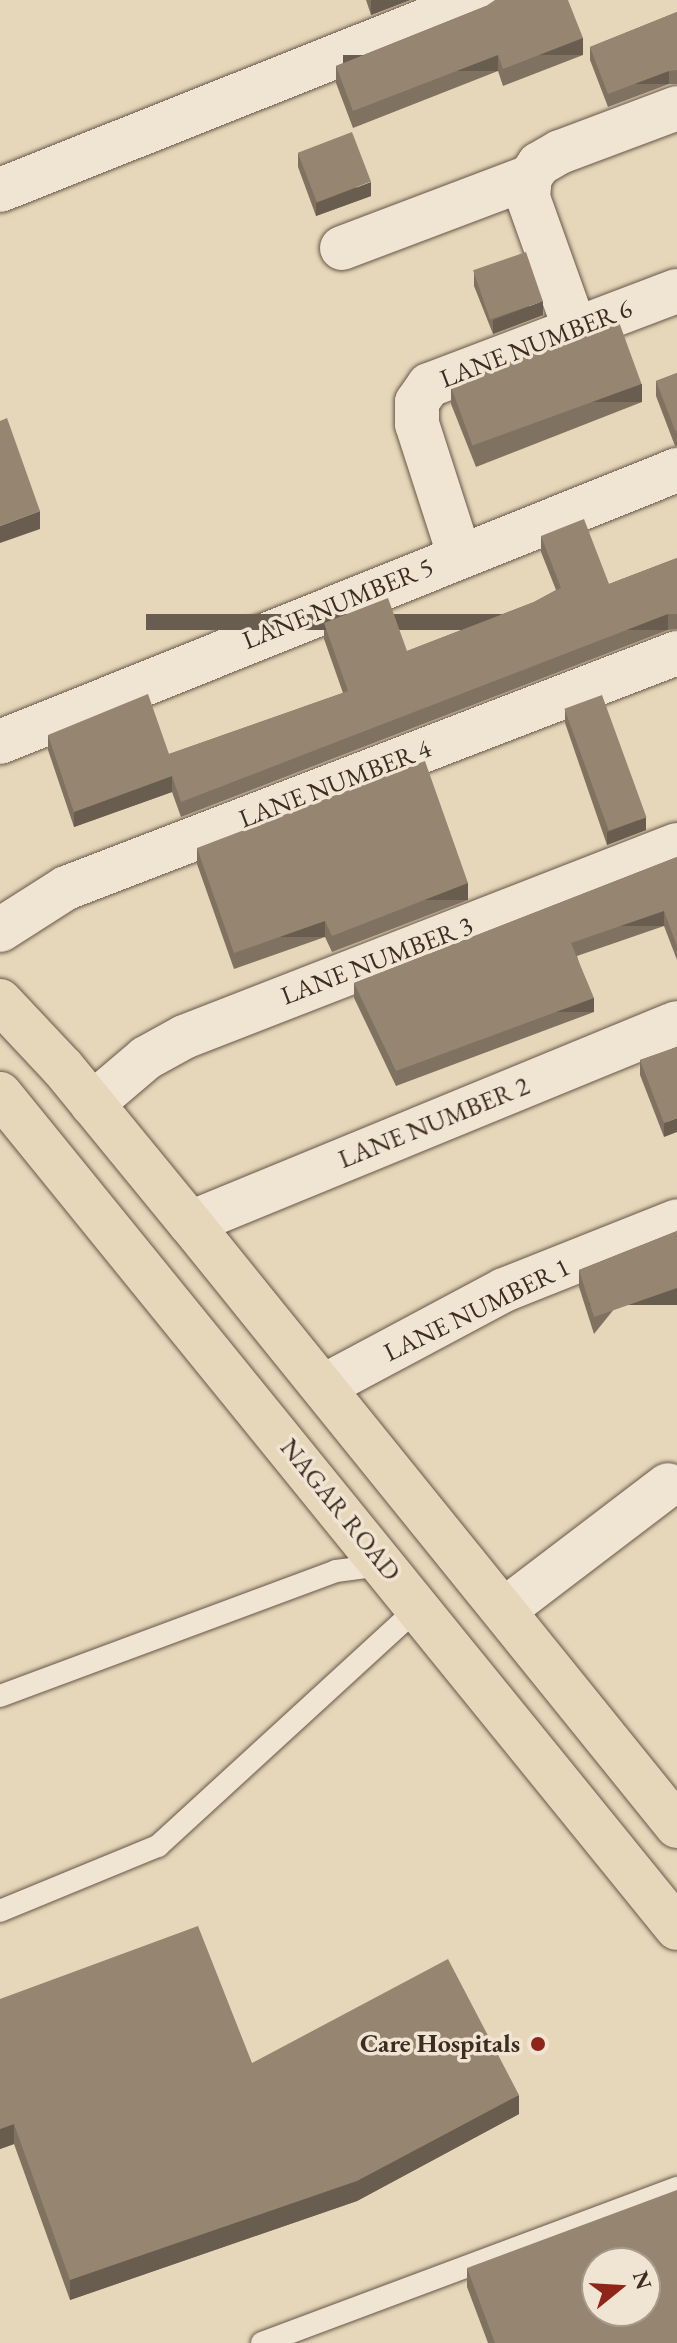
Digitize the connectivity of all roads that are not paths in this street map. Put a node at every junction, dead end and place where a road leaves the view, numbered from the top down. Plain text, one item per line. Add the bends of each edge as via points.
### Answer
1 (477, 0) edge
2 (677, 108) edge
3 (530, 177) junction
4 (0, 190) edge
5 (342, 248) dead end
6 (677, 291) edge
7 (575, 329) junction
8 (677, 470) edge
9 (459, 554) junction
10 (677, 653) edge
11 (0, 742) edge
12 (677, 845) edge
13 (0, 930) edge
14 (0, 1001) edge
15 (677, 1023) edge
16 (0, 1094) edge
17 (92, 1104) junction
18 (677, 1221) edge
19 (190, 1223) junction
20 (324, 1386) junction
21 (668, 1485) dead end
22 (381, 1565) junction
23 (419, 1607) junction
24 (504, 1610) junction
25 (0, 1696) edge
26 (677, 1826) edge
27 (0, 1911) edge
28 (677, 1928) edge
29 (677, 2188) edge
30 (263, 2343) edge

1 - 4 street
2 - 3 street via 560,152 539,164
3 - 5 street
3 - 7 street via 528,198
6 - 7 street, LANE NUMBER 6
7 - 9 street, LANE NUMBER 6 via 429,385 417,402 417,424
8 - 9 street, LANE NUMBER 5
9 - 11 street, LANE NUMBER 5
10 - 13 street, LANE NUMBER 4 via 66,888
12 - 17 street, LANE NUMBER 3 via 184,1037 146,1058
14 - 17 highway
15 - 19 street, LANE NUMBER 2
16 - 22 highway, NAGAR ROAD
17 - 19 highway
18 - 20 street, LANE NUMBER 1 via 504,1290
19 - 20 highway
20 - 24 highway
21 - 24 street
22 - 23 highway, NAGAR ROAD
22 - 25 lane via 336,1571
23 - 27 lane via 158,1846
23 - 28 highway, NAGAR ROAD
24 - 26 highway
29 - 30 lane

